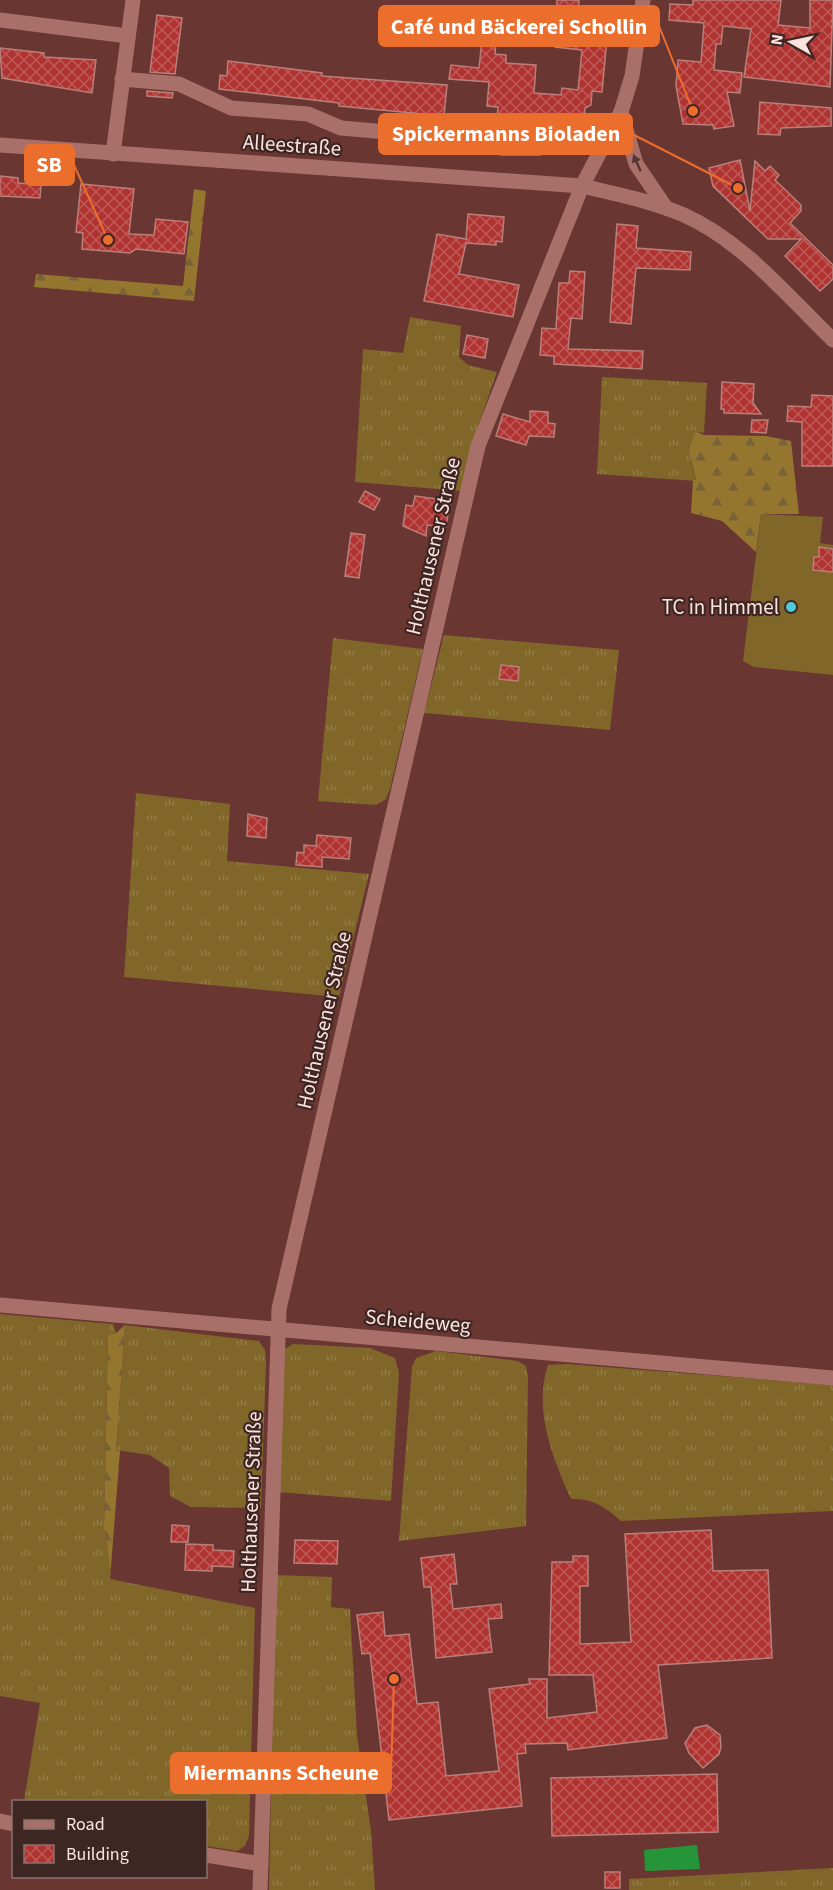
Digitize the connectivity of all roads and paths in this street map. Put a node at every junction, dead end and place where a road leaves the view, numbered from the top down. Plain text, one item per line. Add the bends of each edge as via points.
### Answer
1 (133, 0) edge
2 (643, 0) edge
3 (0, 20) edge
4 (128, 36) junction
5 (122, 80) junction
6 (621, 112) junction
7 (465, 128) dead end
8 (0, 145) edge
9 (113, 154) junction
10 (582, 186) junction
11 (666, 208) junction
12 (833, 339) edge
13 (0, 1305) edge
14 (277, 1330) junction
15 (833, 1378) edge
16 (207, 1855) edge
17 (261, 1864) junction
18 (260, 1890) edge

1 - 4 street
2 - 6 street, Holthausener Straße via 632,76
3 - 4 street
4 - 5 street
5 - 7 street via 179,84 231,108 308,114 341,128 444,137
5 - 9 street
6 - 10 street, Holthausener Straße
11 -> 6 street via 636,164
8 - 9 street, Alleestraße
9 - 10 street, Alleestraße
10 - 11 street, Alleestraße
10 - 14 street, Holthausener Straße via 478,446 281,1297
11 - 12 street, Alleestraße via 720,235 748,256
13 - 14 street, Scheideweg
14 - 15 street, Scheideweg
14 - 17 street, Holthausener Straße
16 - 17 street
17 - 18 street, Holthausener Straße

